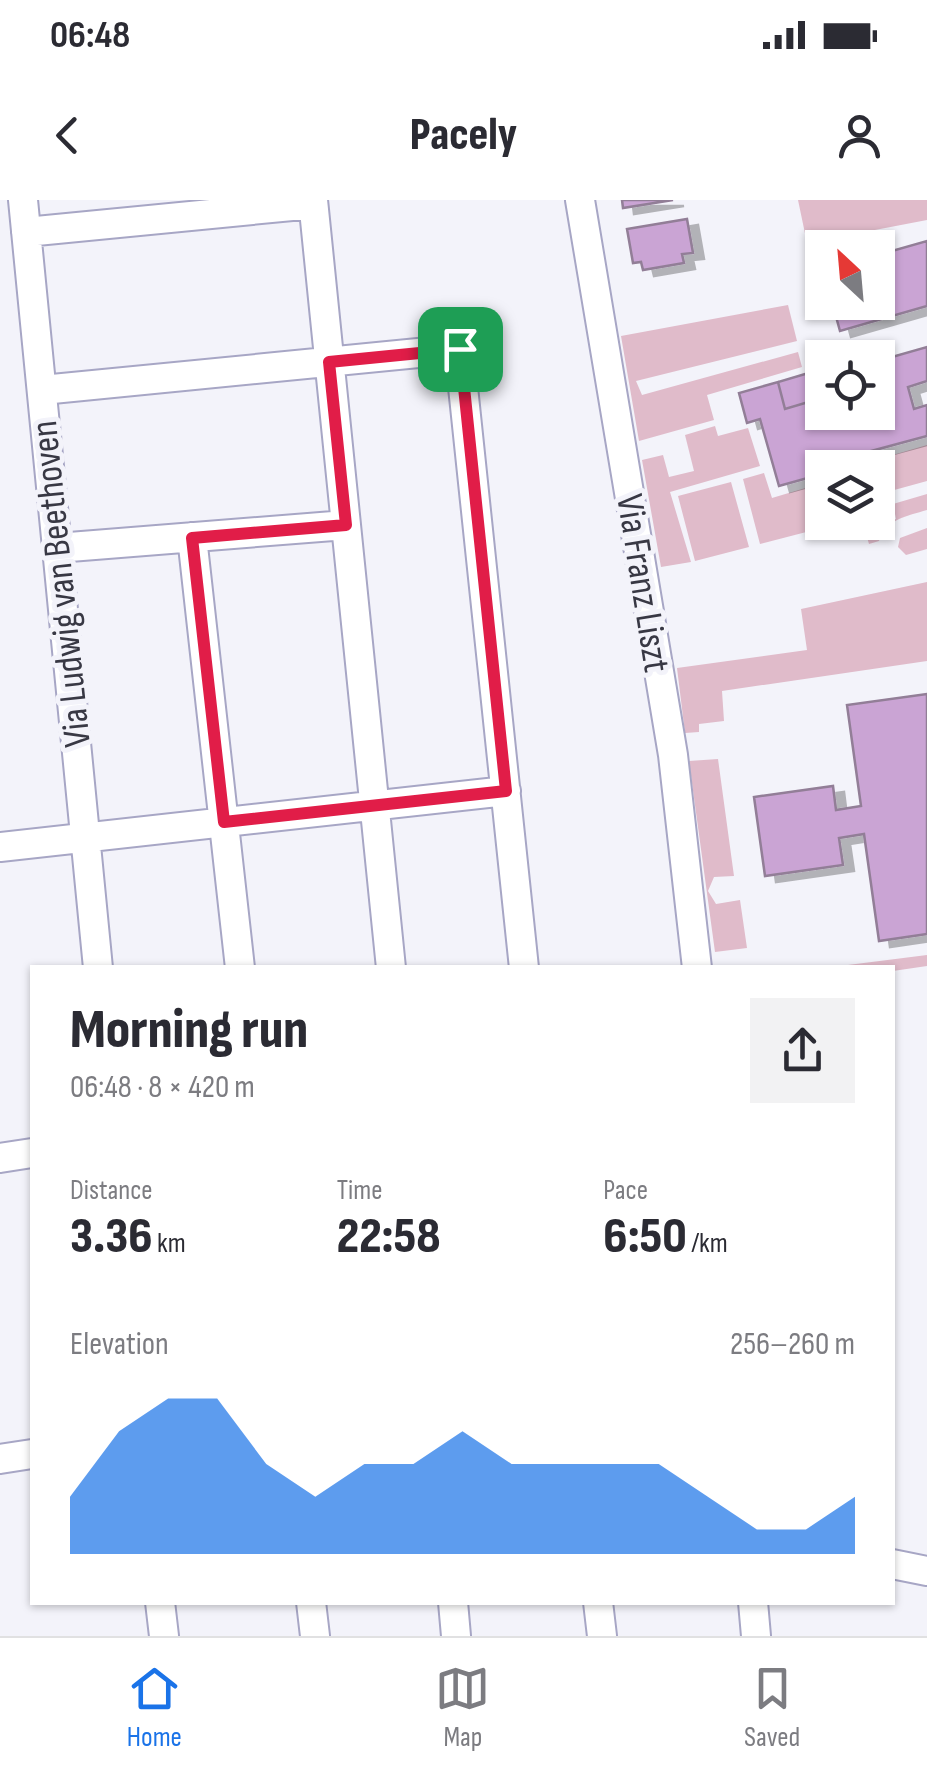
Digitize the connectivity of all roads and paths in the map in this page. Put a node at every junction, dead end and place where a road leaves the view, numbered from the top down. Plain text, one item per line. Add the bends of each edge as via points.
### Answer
1 (23, 200) edge
2 (580, 200) edge
3 (313, 202) edge
4 (26, 232) junction
5 (329, 362) junction
6 (42, 390) junction
7 (346, 525) junction
8 (192, 538) junction
9 (57, 548) junction
10 (506, 791) junction
11 (374, 806) junction
12 (224, 822) junction
13 (85, 837) junction
14 (0, 847) edge
15 (98, 965) edge
16 (240, 965) edge
17 (390, 965) edge
18 (524, 965) edge
19 (697, 965) edge
20 (30, 1153) edge
21 (0, 1158) edge
22 (30, 1454) edge
23 (0, 1459) edge
24 (895, 1565) edge
25 (927, 1571) edge
26 (160, 1605) edge
27 (311, 1605) edge
28 (453, 1605) edge
29 (598, 1605) edge
30 (753, 1605) edge
31 (164, 1636) edge
32 (314, 1636) edge
33 (456, 1636) edge
34 (602, 1636) edge
35 (756, 1636) edge

1 - 4 street, Via Ludwig van Beethoven
2 - 19 street, Via Franz Liszt via 673,755
3 - 4 street
3 - 5 street
4 - 6 street, Via Ludwig van Beethoven
5 - 6 street
5 - 7 street
5 - 10 street via 460,349
6 - 9 street, Via Ludwig van Beethoven
7 - 8 street
7 - 11 street
8 - 9 street
8 - 12 street
9 - 13 street, Via Ludwig van Beethoven
10 - 11 street
10 - 18 street
11 - 12 street
11 - 17 street
12 - 13 street
12 - 16 street
13 - 14 street
13 - 15 street, Via Ludwig van Beethoven
20 - 21 street
22 - 23 street
24 - 25 street
26 - 31 street
27 - 32 street
28 - 33 street
29 - 34 street
30 - 35 street

